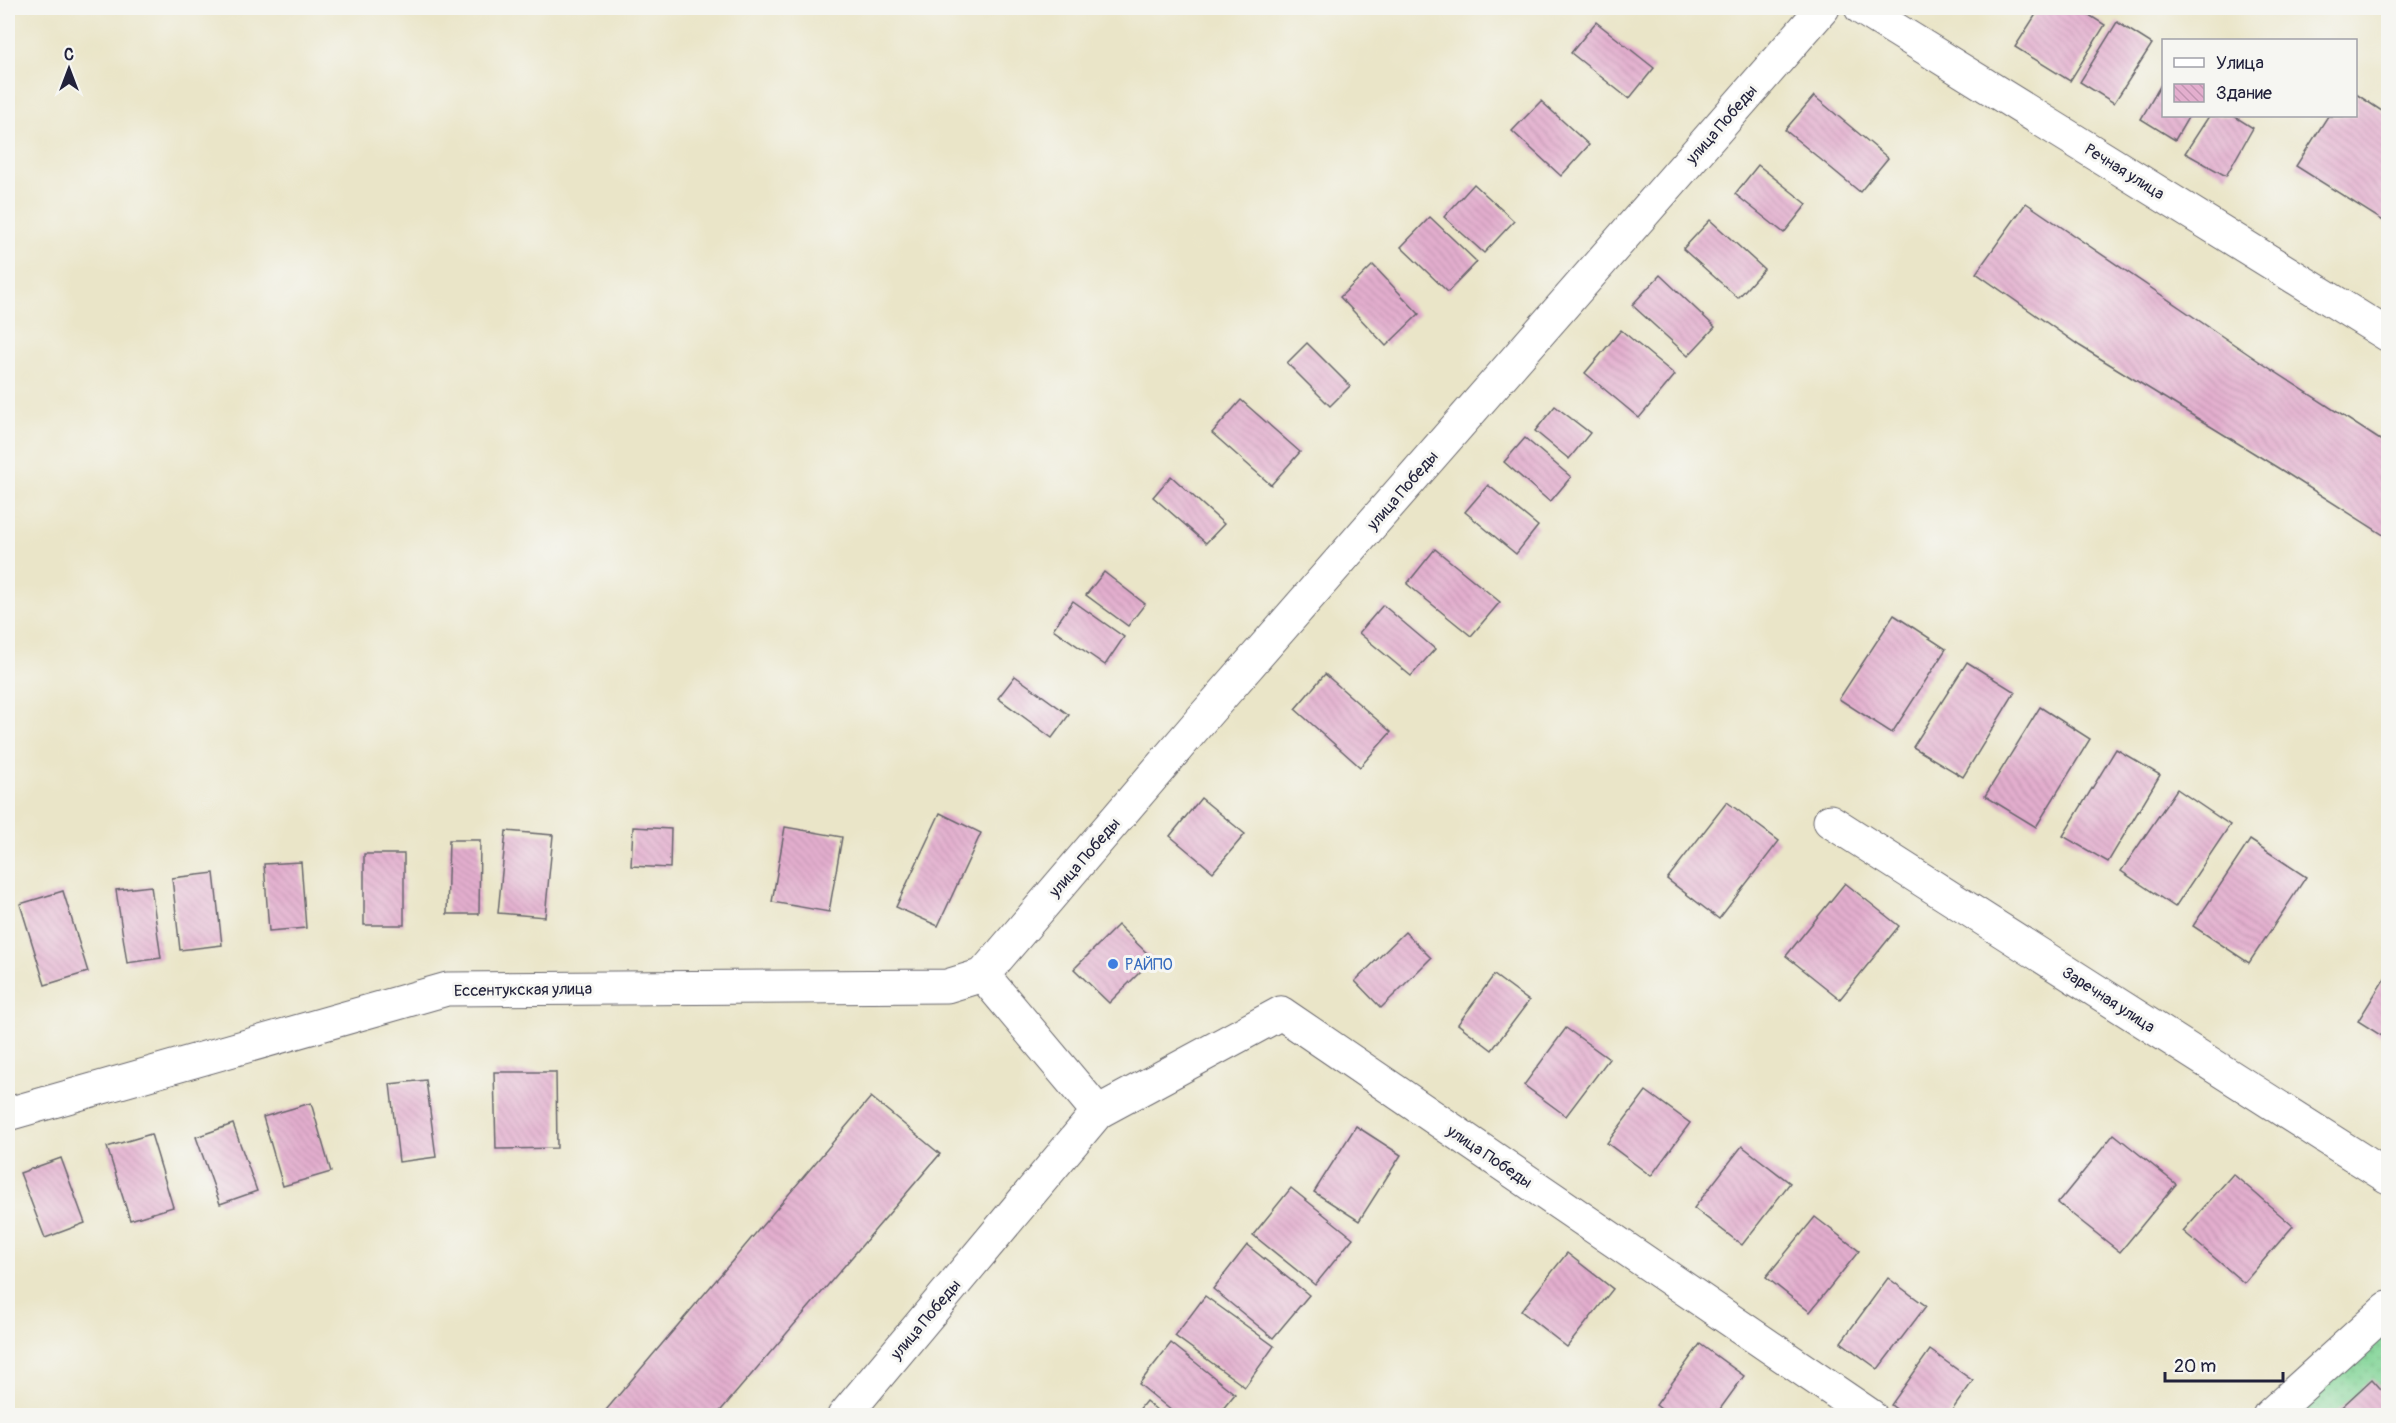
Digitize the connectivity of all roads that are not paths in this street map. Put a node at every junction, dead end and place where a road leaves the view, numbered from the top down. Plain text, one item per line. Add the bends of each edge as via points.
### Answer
1 (1823, 8) edge
2 (1862, 8) edge
3 (2388, 335) edge
4 (1830, 821) dead end
5 (983, 975) junction
6 (1098, 1112) junction
7 (8, 1114) edge
8 (2388, 1177) edge
9 (2388, 1308) edge
10 (844, 1416) edge
11 (1871, 1416) edge
12 (2269, 1416) edge

1 - 5 street, улица Победы
2 - 3 street, Речная улица
4 - 8 street, Заречная улица
5 - 6 street
5 - 7 street, Ессентукская улица via 947,986 447,989
6 - 10 street, улица Победы
6 - 11 street, улица Победы via 1281,1013
9 - 12 street

